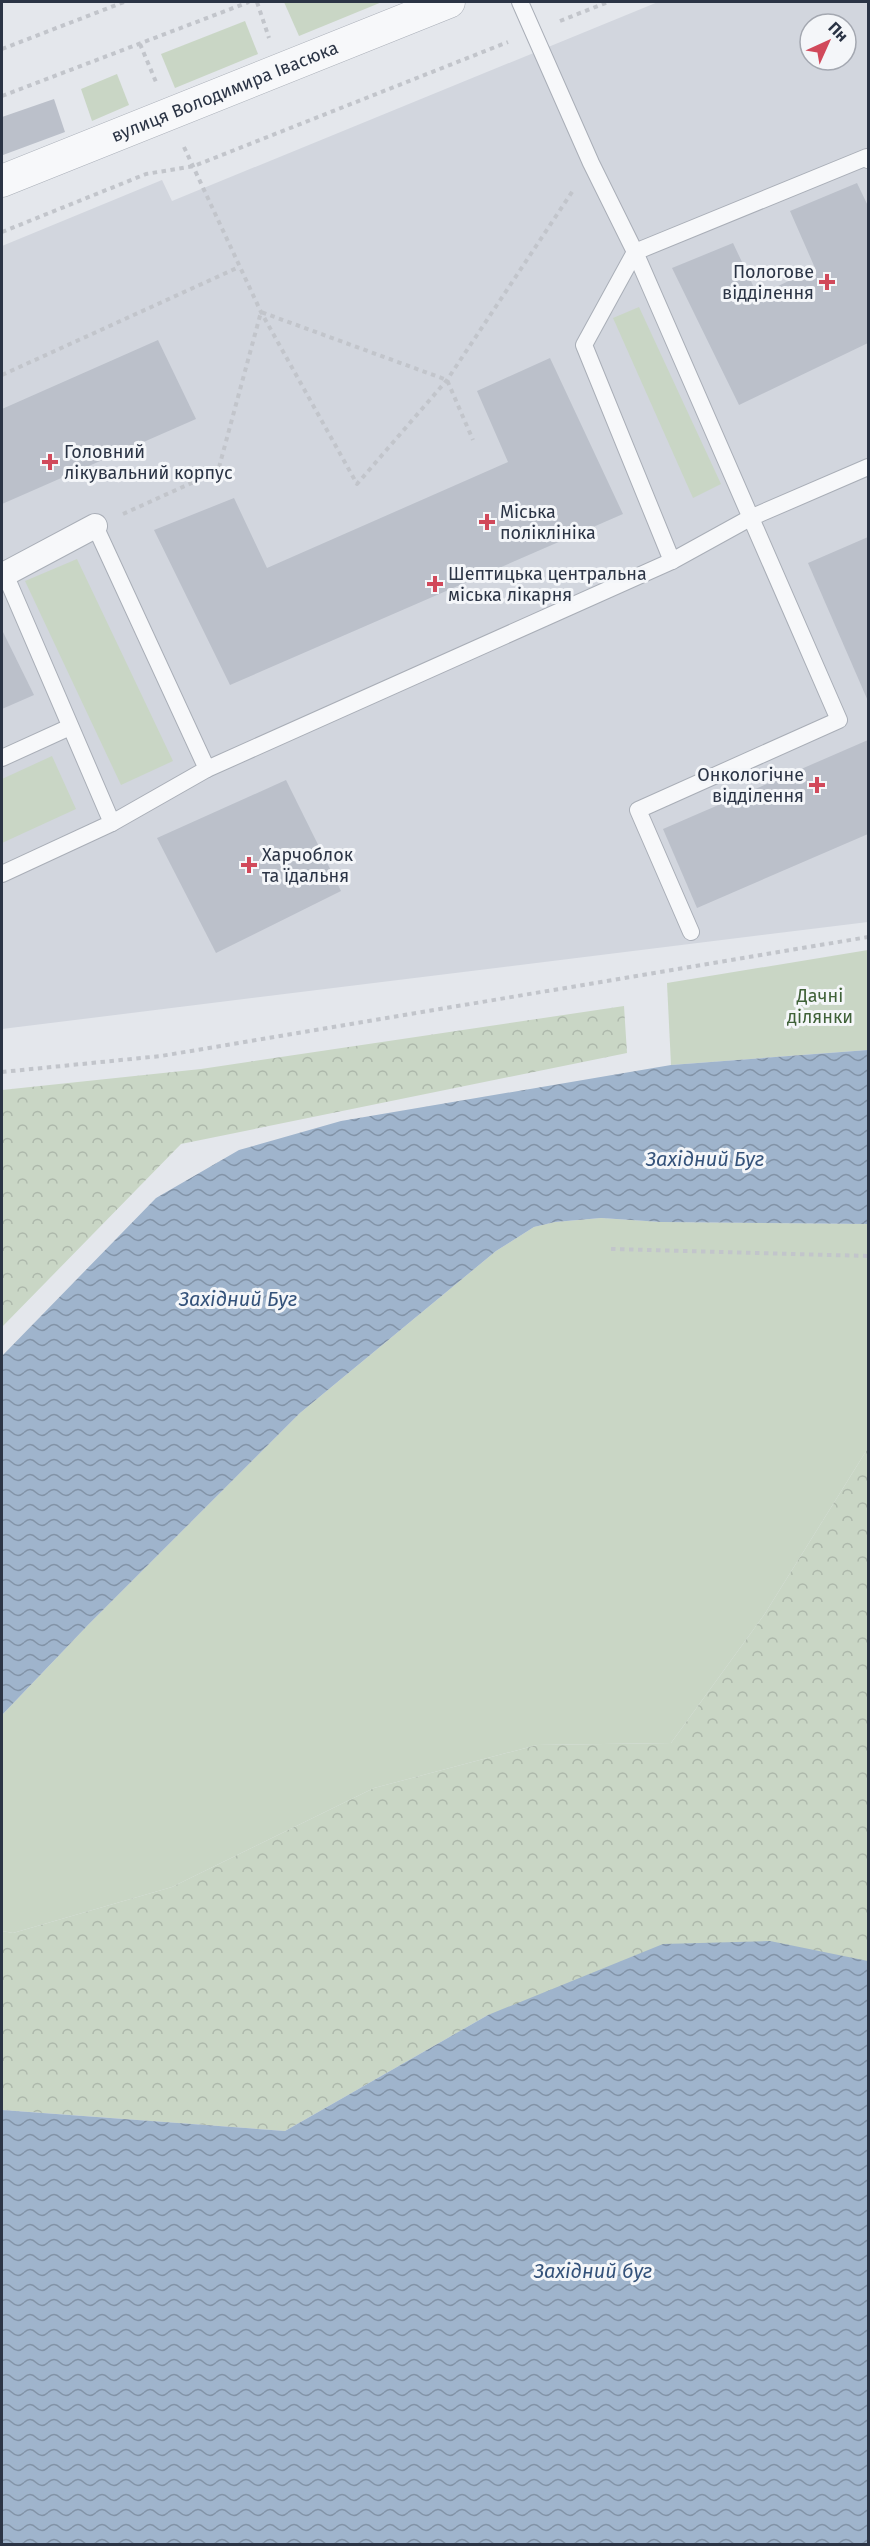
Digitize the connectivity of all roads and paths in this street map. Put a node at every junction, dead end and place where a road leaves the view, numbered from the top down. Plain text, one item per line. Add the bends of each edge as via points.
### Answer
1 (124, 2) edge
2 (249, 2) edge
3 (449, 2) edge
4 (520, 2) edge
5 (608, 2) edge
6 (533, 32) junction
7 (2, 49) edge
8 (2, 96) edge
9 (168, 113) junction
10 (868, 160) edge
11 (591, 163) junction
12 (194, 166) junction
13 (2, 181) edge
14 (2, 232) edge
15 (635, 252) junction
16 (239, 267) junction
17 (261, 312) junction
18 (2, 375) edge
19 (447, 380) junction
20 (473, 440) dead end
21 (868, 467) edge
22 (750, 518) junction
23 (95, 526) junction
24 (672, 561) junction
25 (3, 575) edge
26 (70, 727) junction
27 (2, 758) edge
28 (207, 770) junction
29 (112, 823) junction
30 (2, 874) edge
31 (691, 932) dead end
32 (868, 937) edge
33 (2, 1072) edge
34 (611, 1249) dead end
35 (868, 1256) edge

1 - 7 path
2 - 8 path
3 - 9 street, вулиця Володимира Івасюка
4 - 6 lane
5 - 6 path
6 - 11 lane
6 - 12 path
9 - 12 path
9 - 13 street, вулиця Володимира Івасюка
10 - 15 lane via 867,157
11 - 15 lane
11 - 19 path
12 - 14 path via 146,174
12 - 16 path
15 - 22 lane
15 - 24 lane via 584,345
16 - 17 path
16 - 18 path
17 - 19 path
17 - 19 path via 357,484
17 - 23 path via 219,471
19 - 20 path
21 - 22 lane
22 - 24 lane
22 - 31 lane via 839,720 638,810
23 - 25 street
23 - 28 lane
24 - 28 lane
25 - 26 lane
26 - 27 lane
26 - 29 lane
28 - 29 lane
29 - 30 lane
32 - 33 path via 161,1056
34 - 35 path

